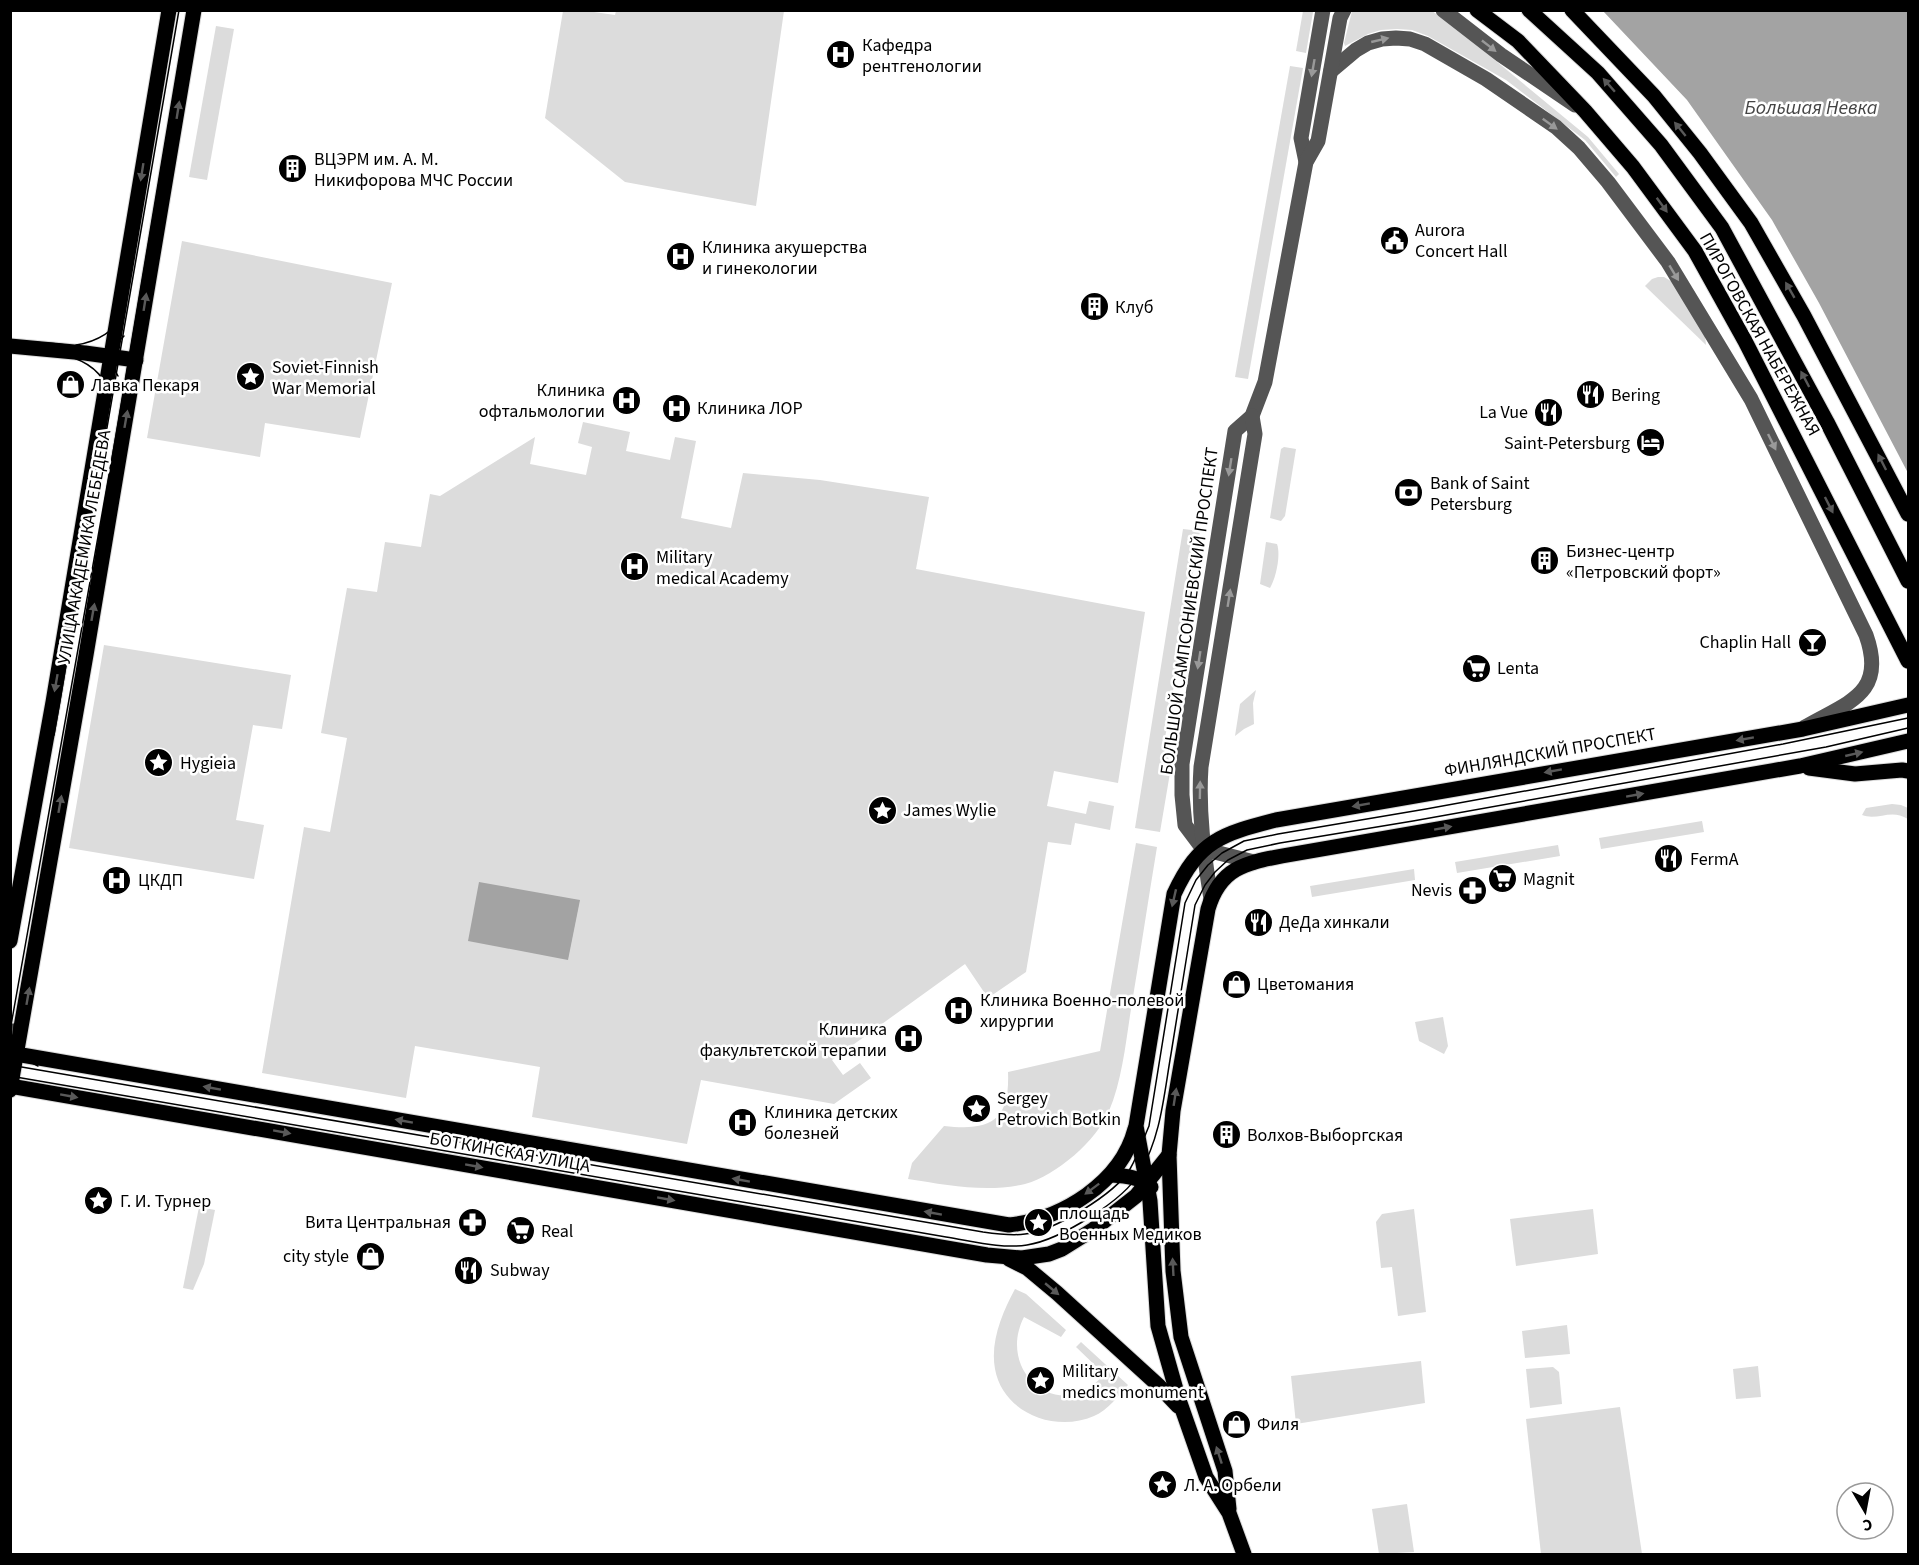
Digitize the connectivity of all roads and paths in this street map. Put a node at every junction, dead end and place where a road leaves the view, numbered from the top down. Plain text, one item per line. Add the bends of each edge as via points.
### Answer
1 (169, 10) edge
2 (194, 10) edge
3 (1323, 10) edge
4 (1344, 10) edge
5 (1443, 10) edge
6 (1477, 10) edge
7 (1529, 10) edge
8 (1572, 10) edge
9 (1332, 71) junction
10 (1585, 111) junction
11 (1306, 162) junction
12 (10, 346) edge
13 (111, 356) junction
14 (136, 360) junction
15 (1908, 514) edge
16 (1908, 581) edge
17 (1908, 661) edge
18 (1908, 705) edge
19 (1803, 729) junction
20 (1908, 741) edge
21 (1800, 766) junction
22 (1908, 771) edge
23 (1203, 849) junction
24 (1254, 862) junction
25 (1211, 899) junction
26 (10, 941) edge
27 (14, 1053) edge
28 (11, 1087) edge
29 (1136, 1126) junction
30 (1169, 1155) junction
31 (1111, 1175) junction
32 (1147, 1183) junction
33 (1170, 1206) junction
34 (1003, 1257) junction
35 (1183, 1413) junction
36 (1229, 1513) junction
37 (1244, 1554) edge

1 -> 13 main road, УЛИЦА АКАДЕМИКА ЛЕБЕДЕВА
14 -> 2 main road, УЛИЦА АКАДЕМИКА ЛЕБЕДЕВА
3 -> 11 street via 1301,138
4 - 9 street
5 -> 10 street via 1501,55
6 - 10 main road, ПИРОГОВСКАЯ НАБЕРЕЖНАЯ via 1518,41
16 -> 7 main road, ПИРОГОВСКАЯ НАБЕРЕЖНАЯ via 1722,228 1661,145 1598,73
15 -> 8 main road via 1751,223 1654,96
9 - 11 street via 1318,141
9 -> 19 street via 1368,43 1395,38 1425,44 1486,79 1556,127 1608,182 1668,262 1751,399 1871,649 1874,665 1864,691
10 -> 17 main road, ПИРОГОВСКАЯ НАБЕРЕЖНАЯ via 1634,167 1695,251
11 - 23 street, БОЛЬШОЙ САМПСОНИЕВСКИЙ ПРОСПЕКТ via 1265,382 1252,416 1235,431 1182,764 1185,825
12 - 13 main road
13 - 14 main road
13 -> 26 main road, УЛИЦА АКАДЕМИКА ЛЕБЕДЕВА
27 -> 14 main road, УЛИЦА АКАДЕМИКА ЛЕБЕДЕВА
18 - 19 main road, ФИНЛЯНДСКИЙ ПРОСПЕКТ
19 -> 23 main road, ФИНЛЯНДСКИЙ ПРОСПЕКТ via 1276,820 1233,831
21 -> 20 main road
21 - 22 main road via 1855,774
24 -> 21 main road
23 - 24 street
23 - 25 street
23 -> 29 main road via 1174,894
24 - 25 main road via 1229,875
30 -> 25 main road
27 - 28 main road, УЛИЦА АКАДЕМИКА ЛЕБЕДЕВА
31 -> 27 main road, БОТКИНСКАЯ УЛИЦА via 1047,1217 1009,1225
28 -> 34 main road, БОТКИНСКАЯ УЛИЦА
29 - 31 main road via 1124,1158
29 - 32 main road
30 - 32 main road
30 - 33 main road
31 - 32 main road
32 - 33 main road
32 - 34 main road via 1109,1219 1062,1249 1036,1257
32 - 35 main road via 1158,1326
36 -> 33 main road via 1225,1471 1179,1330
34 -> 35 main road via 1027,1269 1057,1293 1167,1393
35 - 36 main road via 1206,1477
36 - 37 main road

